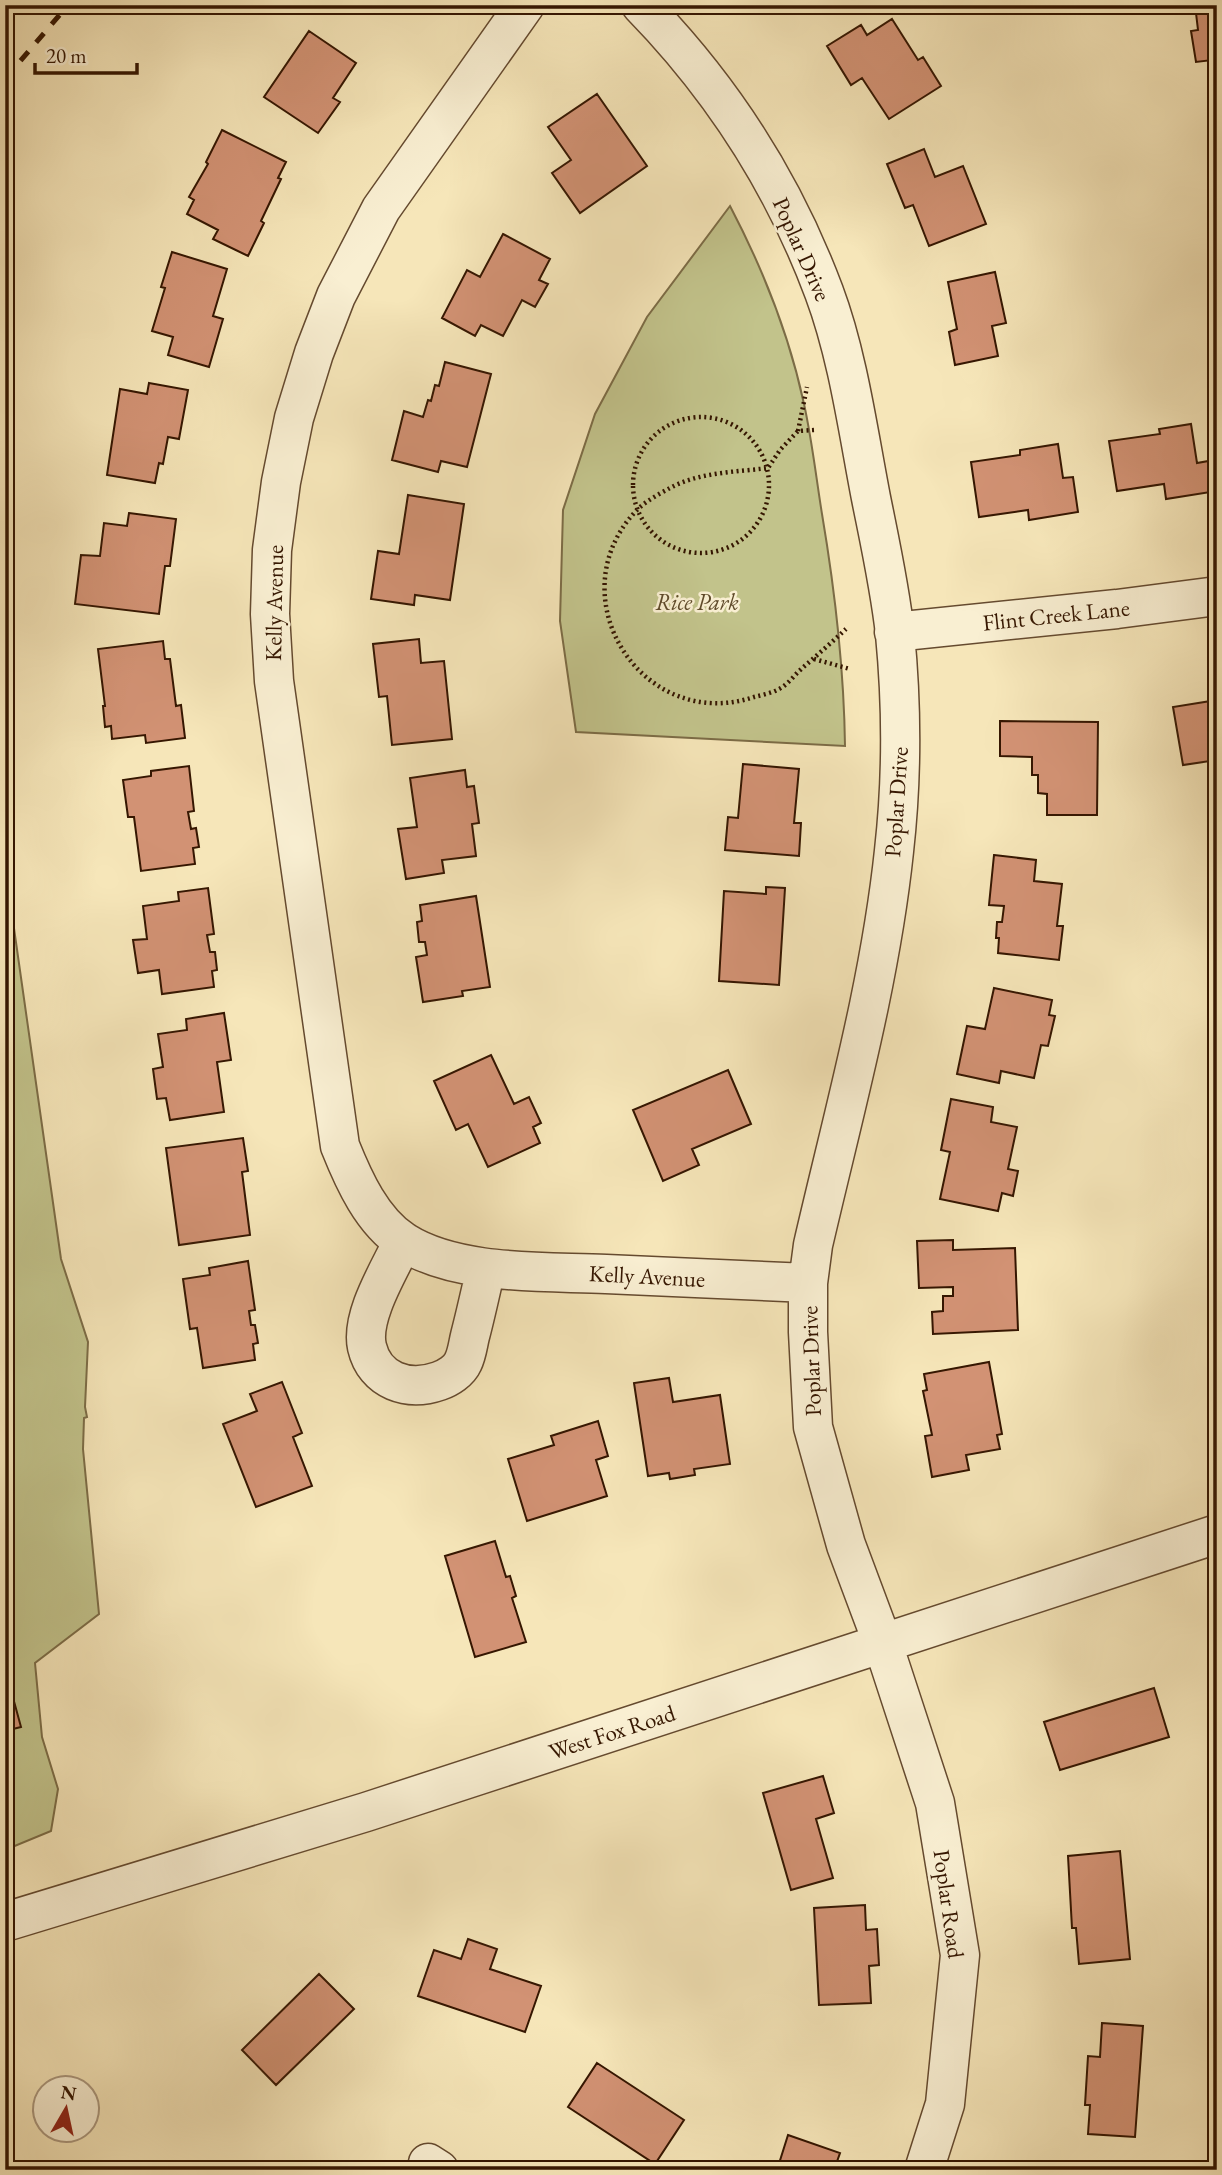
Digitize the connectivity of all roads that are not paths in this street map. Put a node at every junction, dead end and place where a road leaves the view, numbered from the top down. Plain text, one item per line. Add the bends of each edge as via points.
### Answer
1 (525, 5) edge
2 (641, 5) edge
3 (1217, 596) edge
4 (894, 632) junction
5 (403, 1241) junction
6 (486, 1268) junction
7 (808, 1283) junction
8 (1217, 1534) edge
9 (883, 1644) junction
10 (5, 1922) edge
11 (924, 2170) edge

1 - 5 street, Kelly Avenue via 381,209 336,296 294,418 272,550 274,681 341,1146 374,1212
2 - 4 street, Poplar Drive via 723,100 789,210 825,294 849,383
3 - 4 street, Flint Creek Lane
4 - 7 street, Poplar Drive via 900,746 894,850 881,944
5 - 6 street, Kelly Avenue via 458,1264
5 - 6 street via 374,1301 367,1346 374,1364 405,1386 429,1385 449,1377 463,1363
6 - 7 street, Kelly Avenue
7 - 9 street, Poplar Drive via 813,1427 846,1545
8 - 9 street, West Fox Road
9 - 10 street, West Fox Road via 366,1812
9 - 11 street, Poplar Road via 934,1803 960,1955 946,2104

